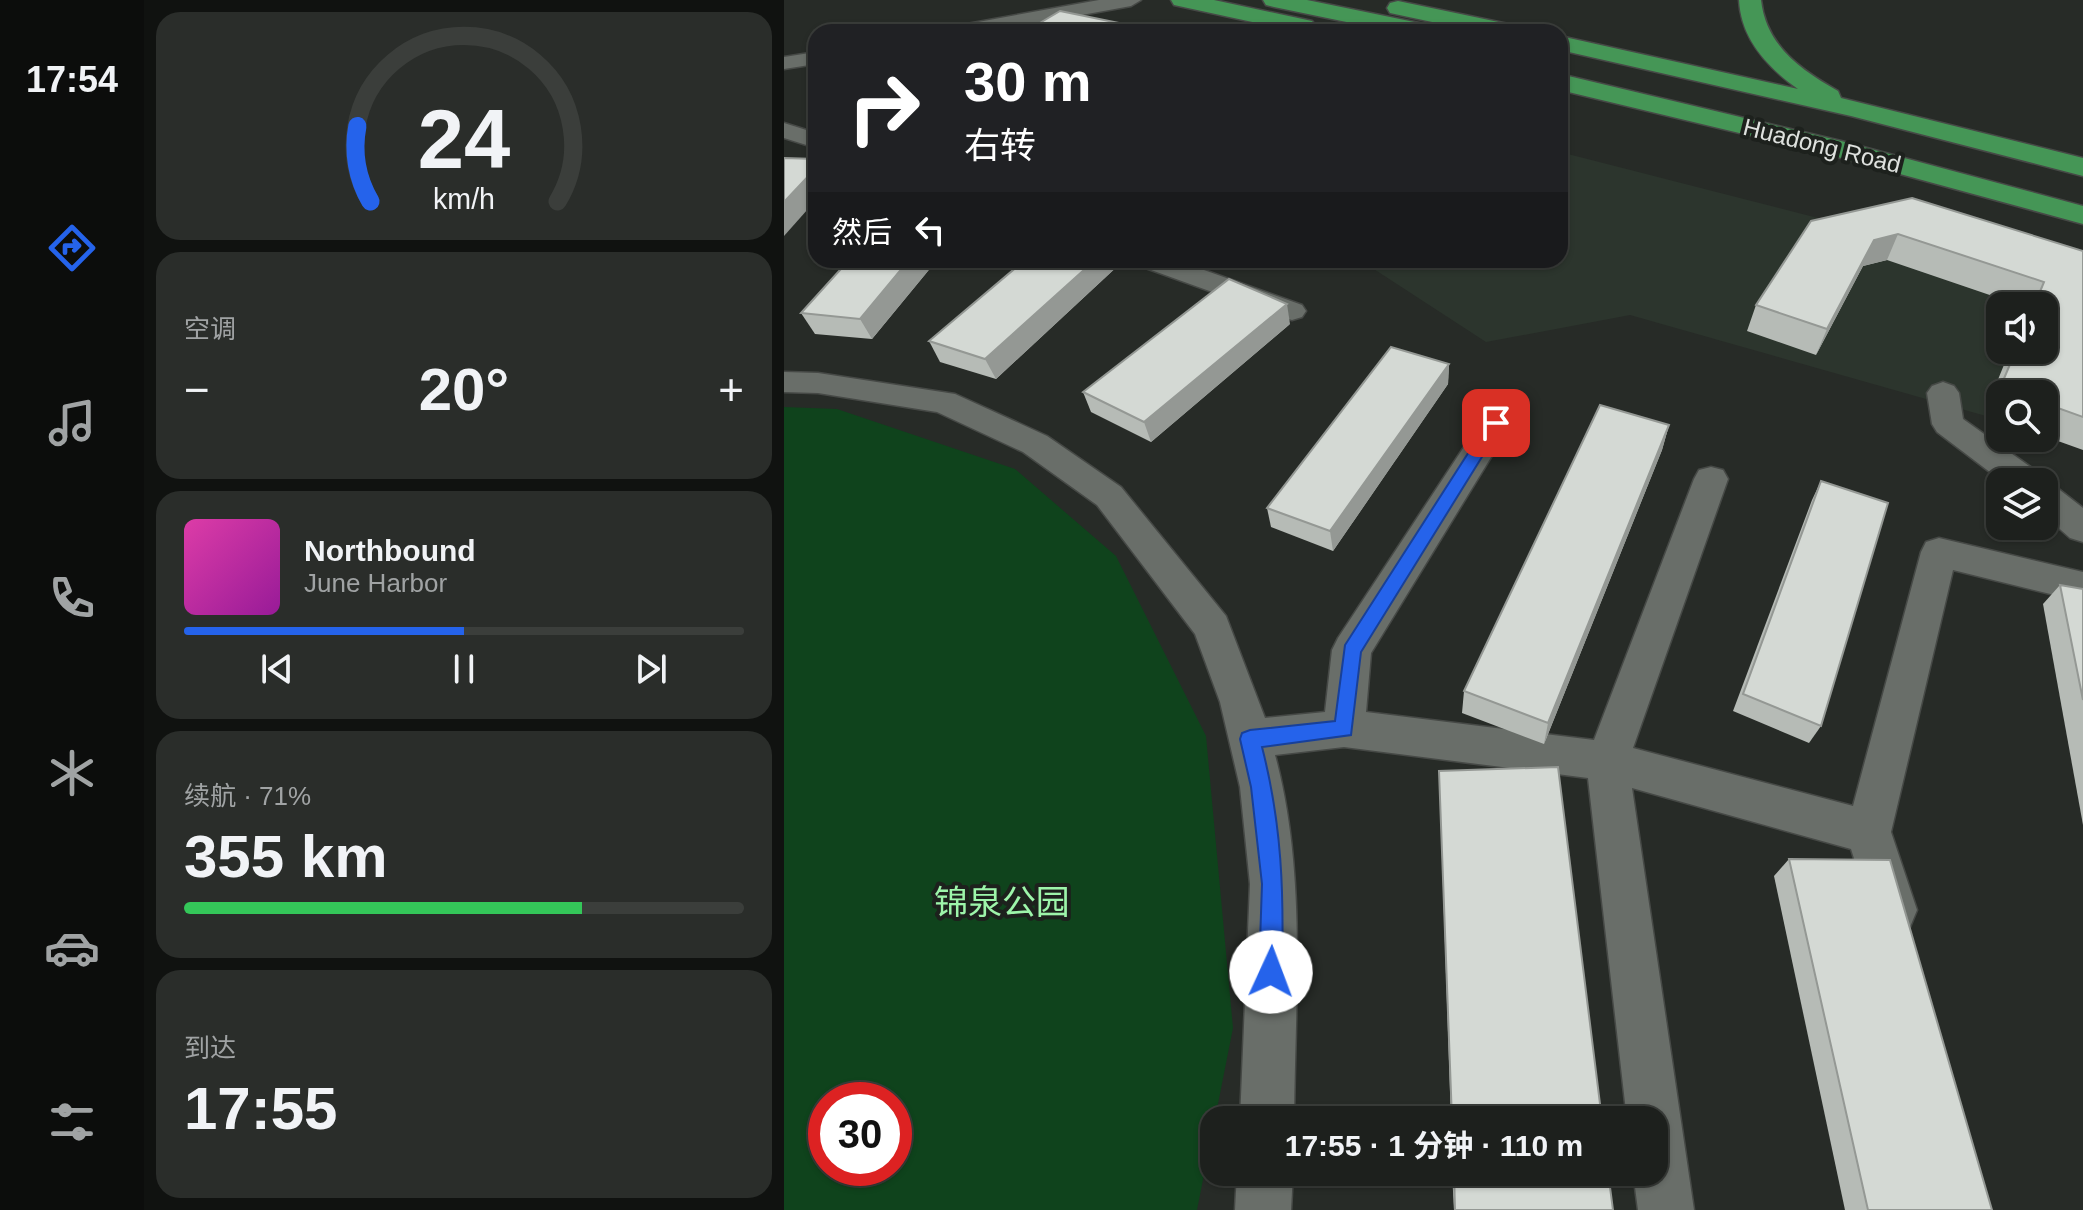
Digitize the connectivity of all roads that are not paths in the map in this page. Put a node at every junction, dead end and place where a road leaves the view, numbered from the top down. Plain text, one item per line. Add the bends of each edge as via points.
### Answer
1 (1131, 0) edge
2 (1182, 0) edge
3 (1274, 0) edge
4 (1361, 0) edge
5 (1750, 0) edge
6 (1000, 24) edge
7 (1293, 24) edge
8 (1390, 24) edge
9 (1475, 24) edge
10 (1568, 45) edge
11 (808, 59) edge
12 (784, 63) edge
13 (1568, 63) edge
14 (1568, 84) edge
15 (1853, 109) junction
16 (784, 130) edge
17 (808, 138) edge
18 (2083, 167) edge
19 (2083, 189) edge
20 (2083, 215) edge
21 (1172, 268) edge
22 (1292, 311) dead end
23 (784, 382) edge
24 (1943, 393) dead end
25 (1496, 423) dead end
26 (2008, 468) edge
27 (1711, 479) dead end
28 (2058, 507) edge
29 (2083, 528) edge
30 (2083, 587) edge
31 (1344, 728) junction
32 (1250, 739) junction
33 (1607, 761) junction
34 (1869, 832) junction
35 (1907, 953) edge
36 (1267, 1106) edge
37 (1652, 1106) edge
38 (1264, 1186) edge
39 (1663, 1186) edge
40 (1263, 1210) edge
41 (1666, 1210) edge

1 - 6 street
2 - 7 highway
3 - 8 highway
4 - 9 highway
5 - 15 highway via 1758,36 1774,54 1816,89
10 - 15 highway, Huadong Road
11 - 12 street
13 - 19 highway
14 - 20 highway, Huadong Road
15 - 18 highway, Huadong Road
16 - 17 street
21 - 22 street
23 - 32 street via 944,402 1035,444 1109,496 1212,627
24 - 26 street via 1948,424
25 - 31 street via 1352,650
27 - 33 street
28 - 29 street
30 - 34 street via 1939,552
31 - 32 street
31 - 33 street
32 - 36 street via 1262,787 1273,884
33 - 34 street
33 - 37 street
34 - 35 street
38 - 40 street
39 - 41 street

